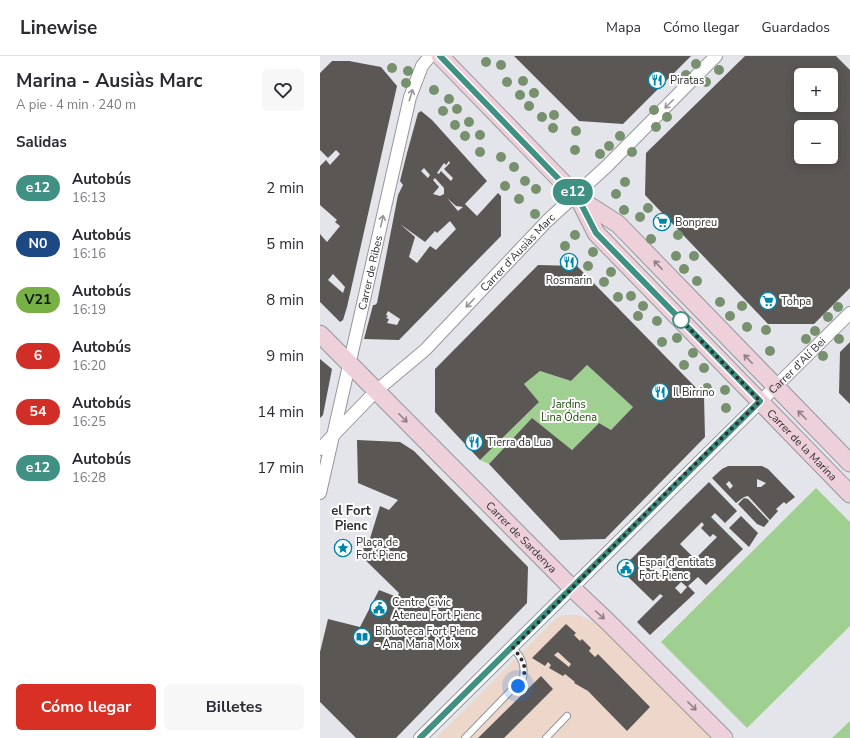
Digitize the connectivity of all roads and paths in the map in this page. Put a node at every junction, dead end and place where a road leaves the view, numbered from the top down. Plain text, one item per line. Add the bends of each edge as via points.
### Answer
1 (430, 56) edge
2 (440, 56) edge
3 (716, 56) edge
4 (578, 197) junction
5 (850, 313) edge
6 (320, 334) edge
7 (349, 363) junction
8 (775, 387) junction
9 (376, 391) junction
10 (760, 401) junction
11 (333, 435) junction
12 (320, 449) edge
13 (850, 463) edge
14 (320, 493) edge
15 (850, 494) edge
16 (572, 588) junction
17 (513, 648) junction
18 (567, 716) dead end
19 (420, 738) edge
20 (465, 738) edge
21 (546, 738) edge
22 (724, 738) edge

7 -> 1 street, Carrer de Ribes via 410,97 422,66
2 - 4 street, Carrer de la Marina
3 -> 4 street, Carrer d'Ausiàs Marc
8 -> 4 street, Carrer de la Marina via 618,224
4 -> 9 street, Carrer d'Ausiàs Marc via 547,222 425,350
4 - 10 street, Carrer de la Marina via 596,233
5 - 8 street, Carrer d'Alí Bei
6 - 7 street, Carrer de Sardenya
7 - 9 street, Carrer de Sardenya
7 - 11 street, Carrer de Ribes
8 - 10 street, Carrer d'Alí Bei
13 -> 8 street, Carrer de la Marina
9 - 11 street, Carrer d'Ausiàs Marc
9 -> 16 street, Carrer de Sardenya
10 - 15 street, Carrer de la Marina
10 - 16 street, Carrer d'Alí Bei
11 - 12 street, Carrer d'Ausiàs Marc
11 - 14 street, Carrer de Ribes
16 - 17 street, Carrer d'Alí Bei
16 -> 22 street, Carrer de Sardenya
17 - 19 street, Carrer d'Alí Bei
17 - 20 lane via 523,660 524,678
18 - 21 lane

